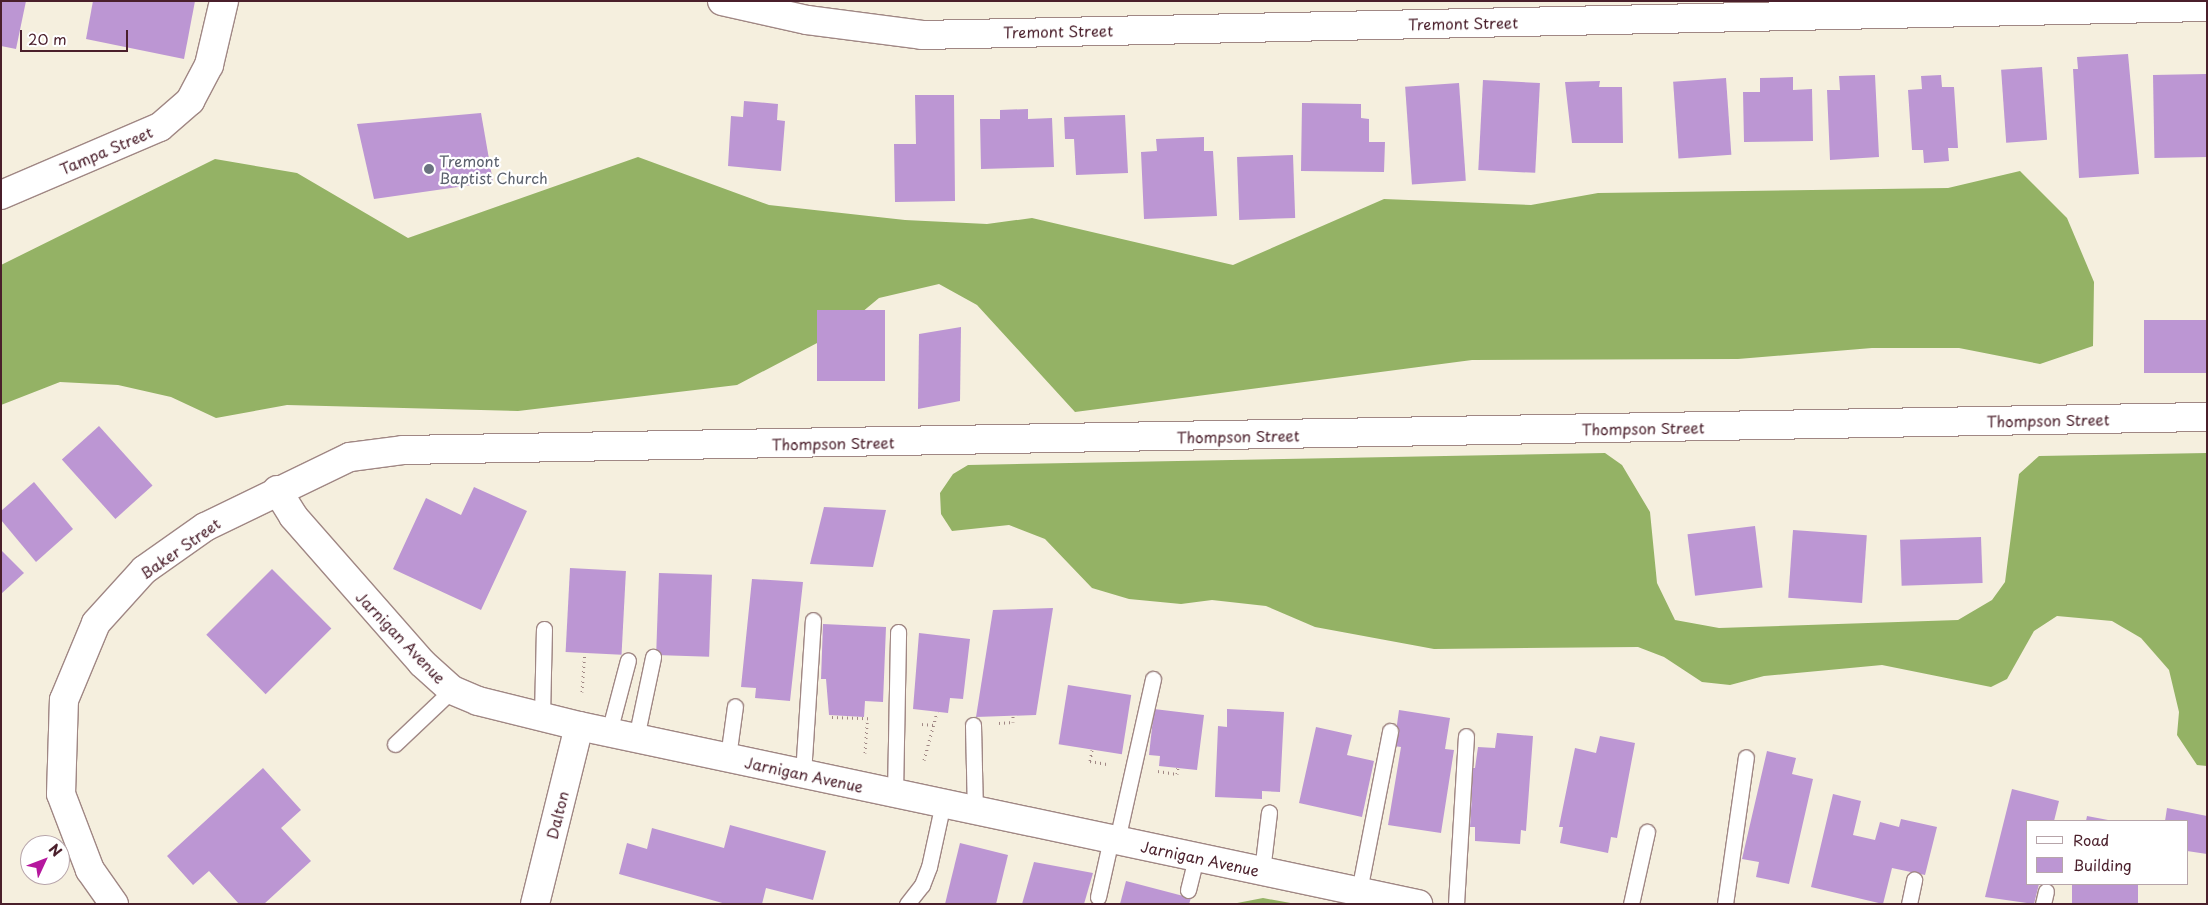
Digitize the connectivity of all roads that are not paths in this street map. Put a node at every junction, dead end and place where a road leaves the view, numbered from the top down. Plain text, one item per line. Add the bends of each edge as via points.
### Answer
1 (224, 1) edge
2 (722, 1) edge
3 (2207, 7) edge
4 (1, 195) edge
5 (2207, 417) edge
6 (277, 490) junction
7 (813, 620) dead end
8 (544, 629) dead end
9 (898, 632) dead end
10 (653, 657) dead end
11 (628, 660) dead end
12 (1153, 679) dead end
13 (452, 690) junction
14 (735, 706) dead end
15 (542, 716) junction
16 (973, 724) dead end
17 (579, 726) junction
18 (1390, 731) dead end
19 (609, 732) junction
20 (1466, 736) dead end
21 (636, 738) junction
22 (395, 744) dead end
23 (728, 757) junction
24 (1746, 757) dead end
25 (803, 774) junction
26 (904, 795) junction
27 (943, 803) junction
28 (975, 810) junction
29 (1269, 812) dead end
30 (1647, 832) dead end
31 (1114, 839) junction
32 (1196, 857) junction
33 (1262, 871) junction
34 (1914, 880) dead end
35 (1188, 890) dead end
36 (1359, 891) junction
37 (1098, 897) dead end
38 (114, 904) edge
39 (535, 904) edge
40 (907, 904) edge
41 (1418, 904) edge
42 (1456, 904) edge
43 (1630, 904) edge
44 (1725, 904) edge
45 (1909, 904) edge

1 - 4 street, Tampa Street via 209,65 190,101 160,127
2 - 3 street, Tremont Street via 807,20 922,35
5 - 6 street, Thompson Street via 403,450 350,457
6 - 13 street, Jarnigan Avenue via 293,516 364,599
6 - 38 street, Baker Street via 205,527 144,570 96,623 64,700 60,794 90,870
7 - 25 lane
8 - 15 lane
9 - 26 lane
10 - 21 lane
11 - 19 lane
12 - 31 lane
13 - 15 street, Jarnigan Avenue
13 - 22 lane
14 - 23 lane
15 - 17 street, Jarnigan Avenue
16 - 28 lane
17 - 19 street, Jarnigan Avenue
17 - 39 street, Dalton
18 - 36 lane
19 - 21 street, Jarnigan Avenue
20 - 42 lane
21 - 23 street, Jarnigan Avenue
23 - 25 street, Jarnigan Avenue
24 - 44 lane
25 - 26 street, Jarnigan Avenue
26 - 27 street, Jarnigan Avenue
27 - 28 street, Jarnigan Avenue
27 - 40 lane via 929,867 922,885
28 - 31 street, Jarnigan Avenue
29 - 33 lane
30 - 43 lane
31 - 32 street, Jarnigan Avenue
31 - 37 lane
32 - 33 street, Jarnigan Avenue
32 - 35 lane
33 - 36 street, Jarnigan Avenue
34 - 45 lane
36 - 41 street, Jarnigan Avenue

